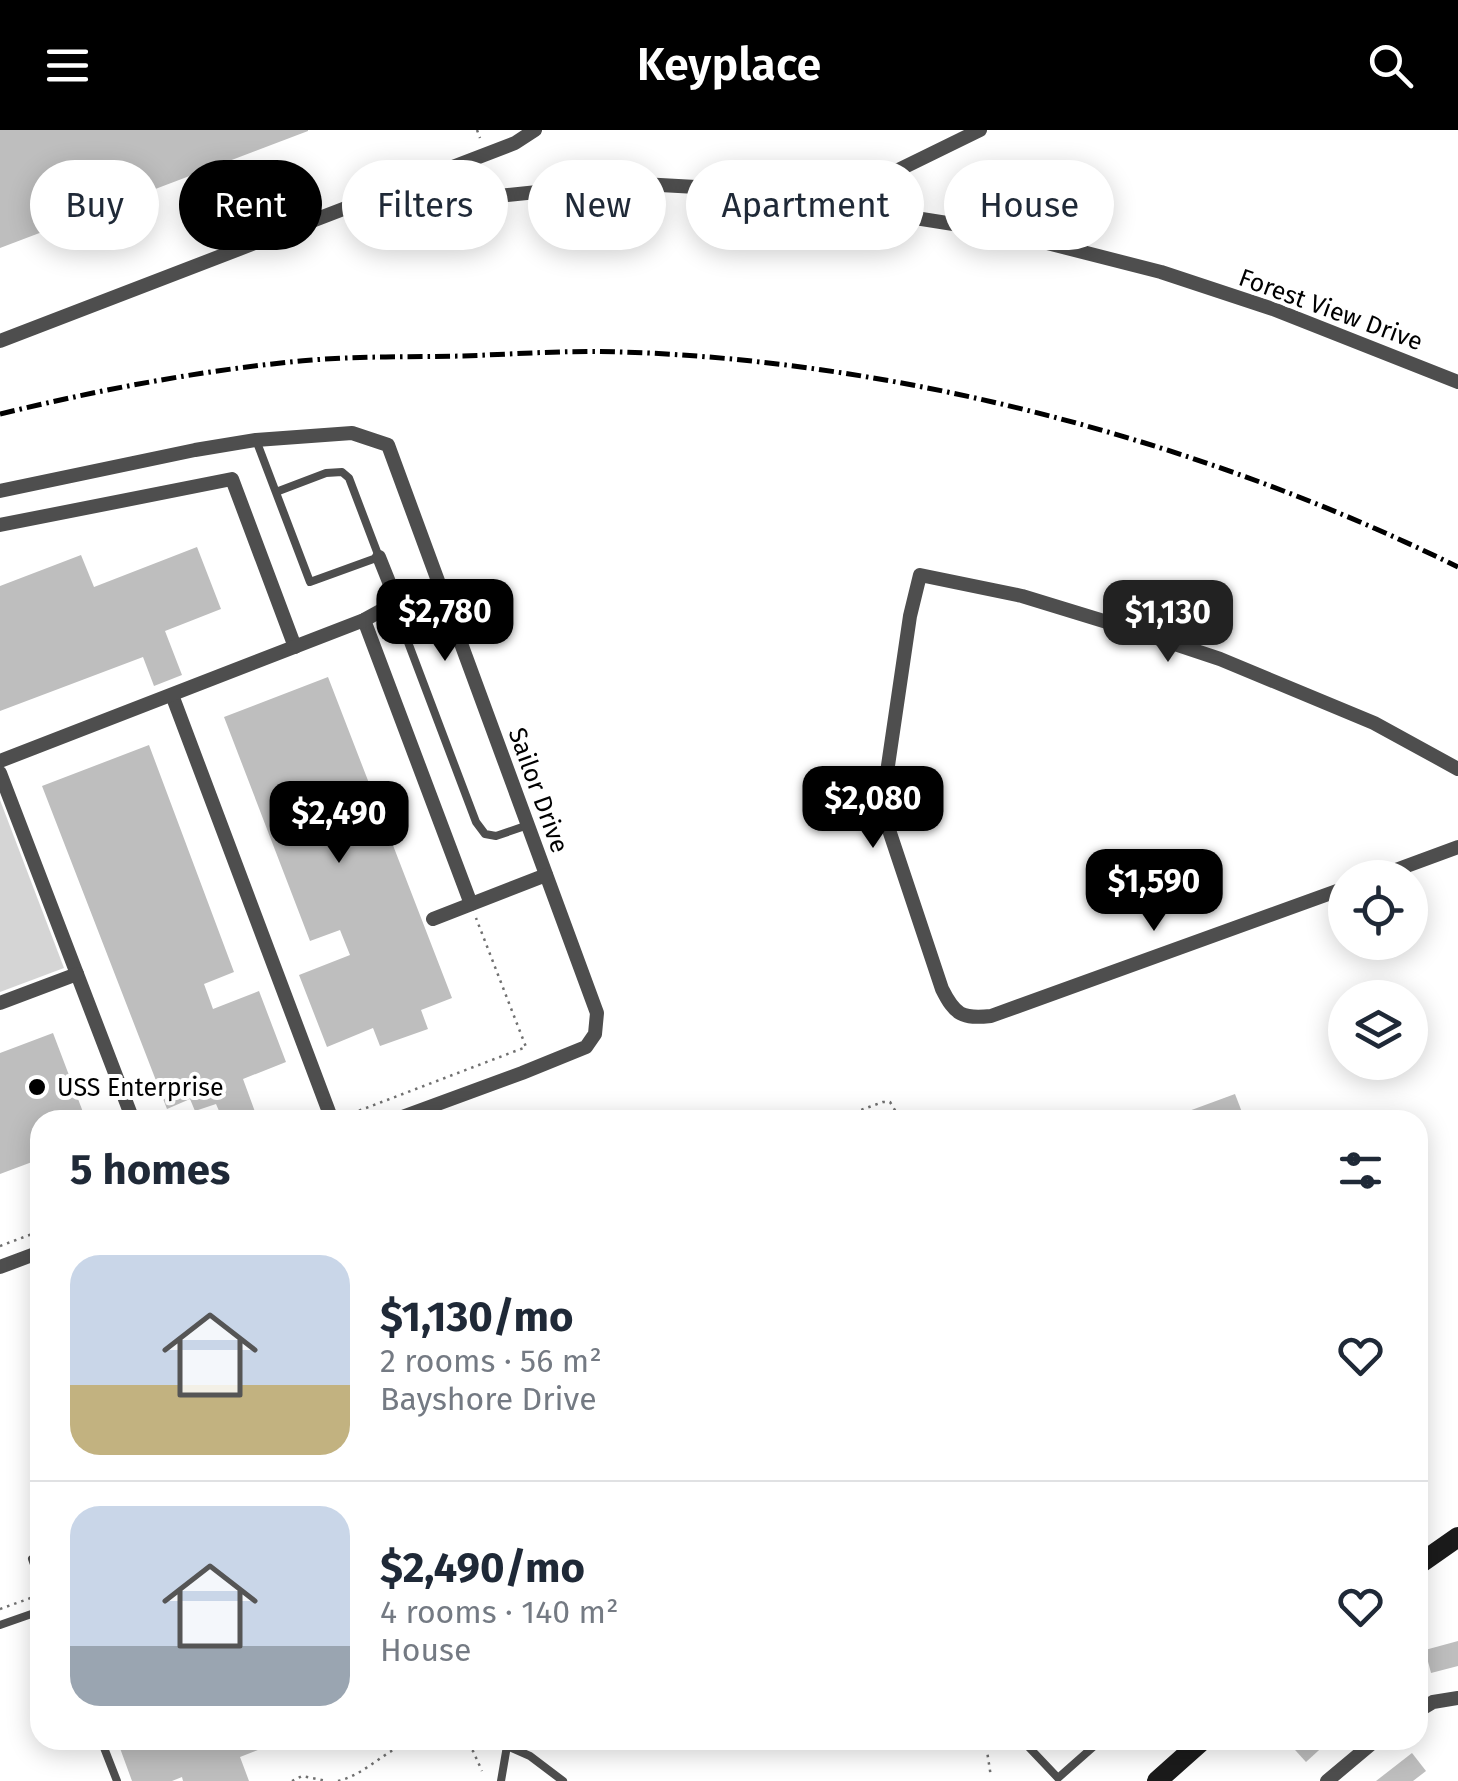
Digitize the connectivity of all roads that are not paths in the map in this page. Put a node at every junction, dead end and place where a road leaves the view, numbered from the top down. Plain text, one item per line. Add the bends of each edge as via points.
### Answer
1 (535, 130) edge
2 (980, 130) edge
3 (919, 160) edge
4 (686, 187) edge
5 (508, 195) edge
6 (924, 220) edge
7 (0, 341) edge
8 (1458, 382) edge
9 (256, 440) junction
10 (0, 492) edge
11 (276, 492) junction
12 (0, 525) edge
13 (380, 557) junction
14 (397, 602) junction
15 (364, 620) junction
16 (295, 646) junction
17 (172, 695) junction
18 (0, 760) edge
19 (1458, 769) edge
20 (0, 774) edge
21 (528, 825) junction
22 (1458, 847) edge
23 (1423, 860) edge
24 (546, 875) junction
25 (1328, 894) edge
26 (471, 904) junction
27 (433, 919) dead end
28 (77, 974) junction
29 (0, 1003) edge
30 (129, 1110) edge
31 (329, 1110) edge
32 (421, 1110) edge
33 (30, 1256) edge
34 (0, 1267) edge
35 (1458, 1537) edge
36 (1428, 1559) edge
37 (30, 1614) edge
38 (0, 1625) edge
39 (1458, 1698) edge
40 (1428, 1705) edge
41 (105, 1750) edge
42 (505, 1750) edge
43 (516, 1750) edge
44 (1031, 1750) edge
45 (1090, 1750) edge
46 (1192, 1750) edge
47 (1363, 1750) edge
48 (117, 1781) edge
49 (501, 1781) edge
50 (563, 1781) edge
51 (1157, 1781) edge
52 (1327, 1781) edge

1 - 7 street
2 - 3 street
4 - 5 street, Forest View Drive via 624,184
6 - 8 street, Forest View Drive via 1004,232 1160,272
9 - 10 street, Sailor Drive
9 - 11 lane
9 - 21 street, Sailor Drive via 352,433 388,445
11 - 13 lane via 342,472
11 - 13 lane via 310,582
12 - 16 street via 232,479
13 - 14 street
14 - 15 street
14 - 21 lane via 476,822 496,836
15 - 16 street
15 - 26 street
16 - 17 street
17 - 18 street
17 - 31 street
19 - 25 street via 1374,723 1220,659 1022,596 920,575 884,818 951,1008 970,1018 990,1016
20 - 28 street
21 - 24 street, Sailor Drive
22 - 23 street
24 - 26 street
24 - 32 street, Sailor Drive via 598,1013 596,1034 586,1047
26 - 27 street
28 - 29 street
28 - 30 street
33 - 34 street
35 - 36 main road
37 - 38 lane
39 - 40 street
41 - 48 lane
42 - 49 lane
43 - 50 lane
44 - 45 lane via 1058,1778
46 - 51 main road
47 - 52 street

